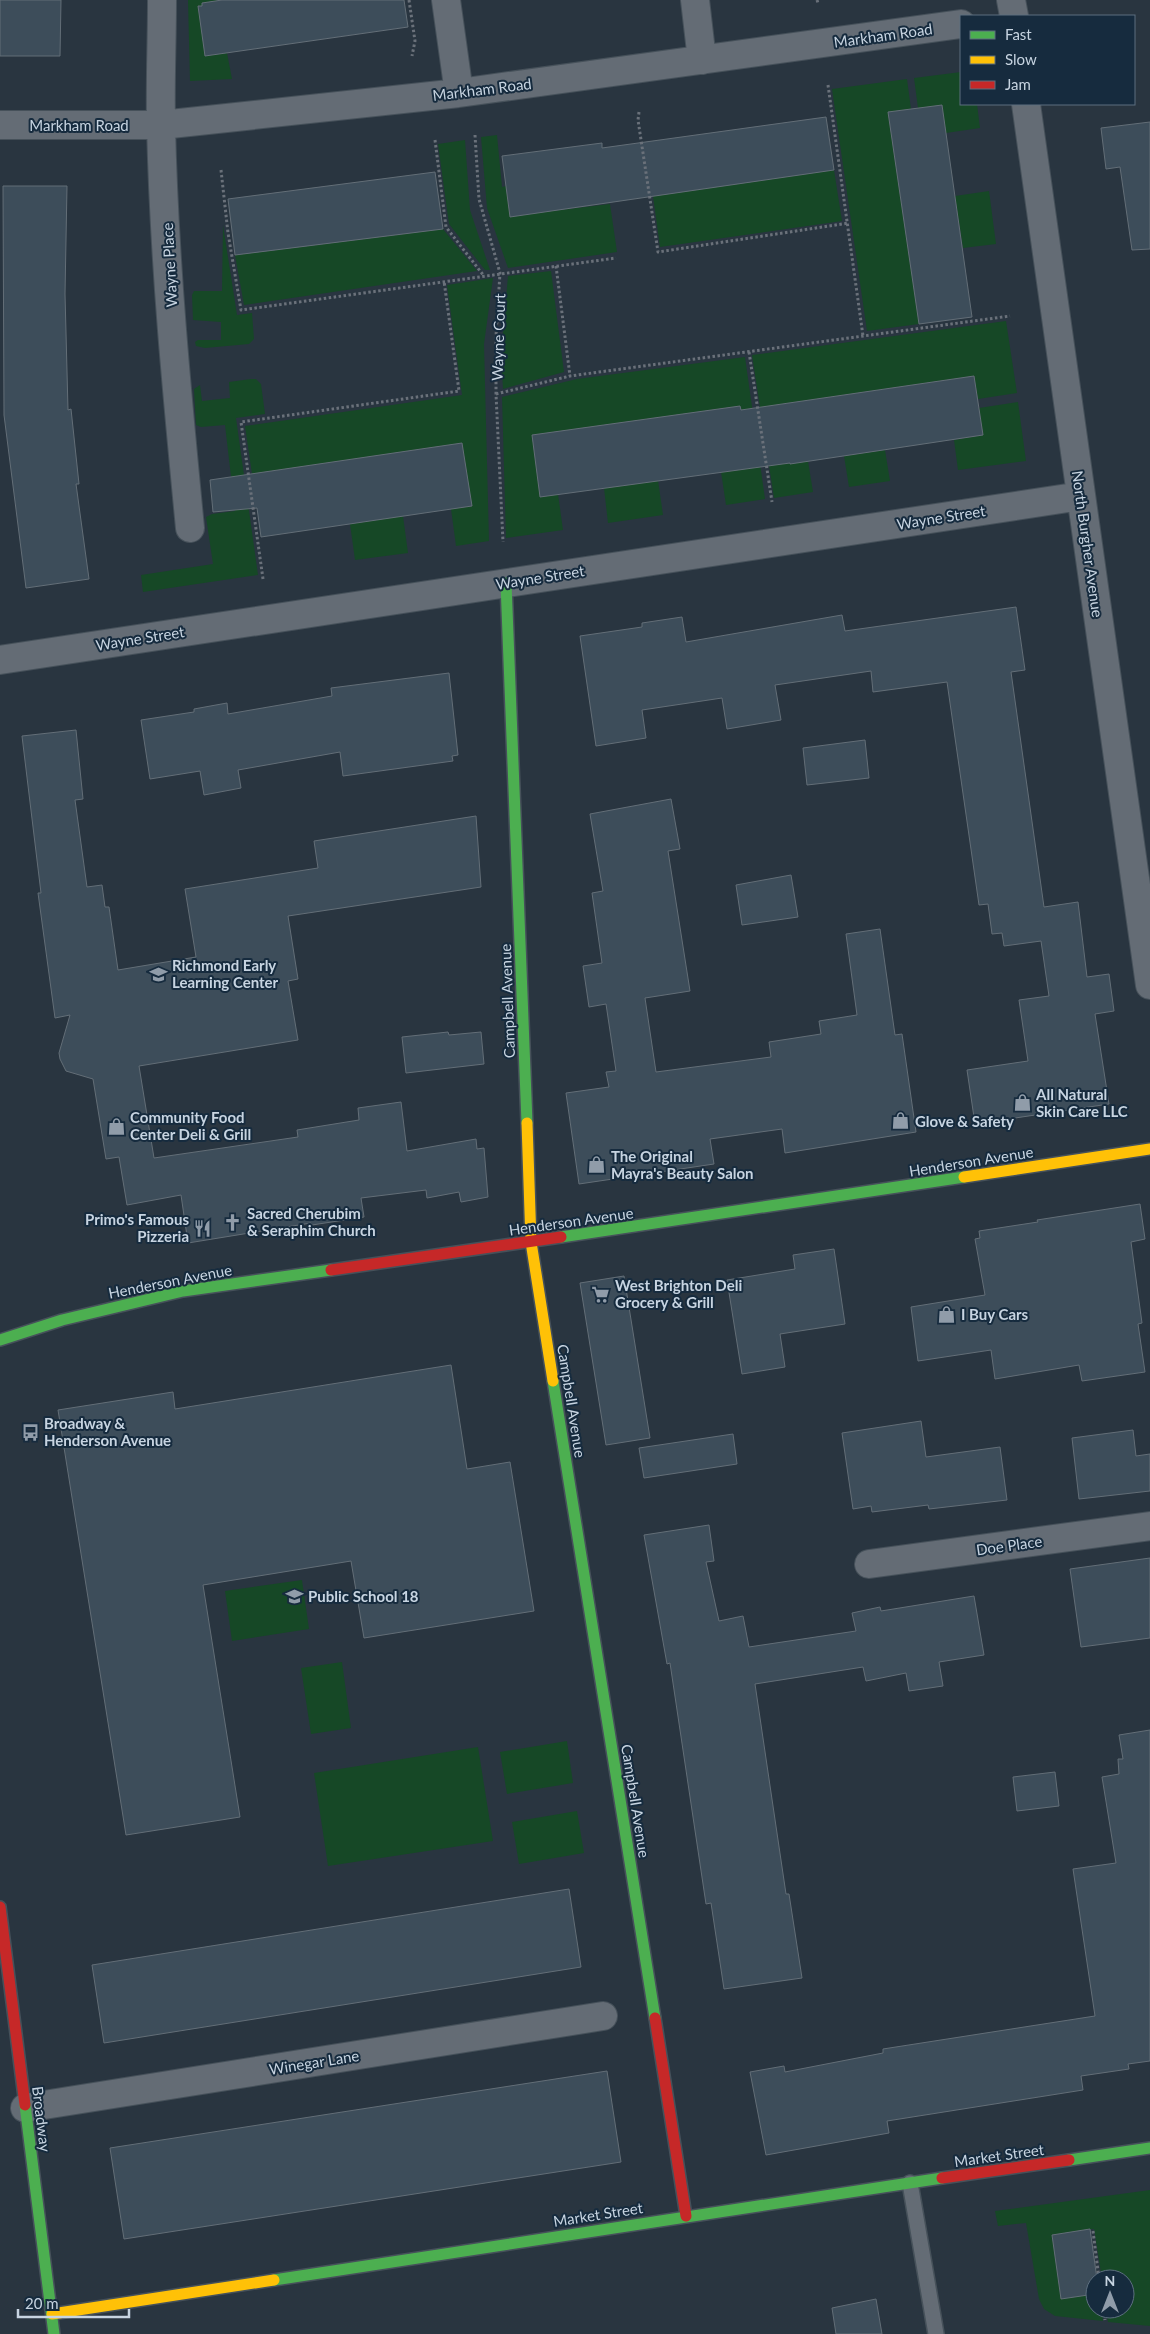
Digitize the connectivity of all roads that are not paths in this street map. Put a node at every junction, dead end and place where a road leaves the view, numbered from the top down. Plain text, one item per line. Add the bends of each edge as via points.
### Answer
1 (162, 0) edge
2 (446, 0) edge
3 (695, 0) edge
4 (1011, 0) edge
5 (1014, 15) edge
6 (960, 24) edge
7 (702, 60) junction
8 (460, 93) junction
9 (1026, 105) edge
10 (0, 125) edge
11 (161, 125) junction
12 (1081, 496) junction
13 (190, 528) dead end
14 (506, 583) junction
15 (0, 660) edge
16 (1150, 985) edge
17 (1150, 1149) edge
18 (531, 1242) junction
19 (0, 1340) edge
20 (1150, 1526) edge
21 (869, 1564) dead end
22 (0, 1907) edge
23 (603, 2016) dead end
24 (25, 2108) junction
25 (1150, 2148) edge
26 (910, 2183) junction
27 (686, 2216) junction
28 (52, 2314) junction
29 (54, 2334) edge
30 (936, 2334) edge

1 - 11 street, Wayne Place
2 - 8 street
3 - 7 street
4 - 5 street
6 - 7 street, Markham Road
7 - 8 street, Markham Road
8 - 11 street, Markham Road
9 - 12 street, North Burgher Avenue
10 - 11 street, Markham Road
11 - 13 street, Wayne Place via 174,373
12 - 14 street, Wayne Street
12 - 16 street, North Burgher Avenue
14 - 15 street, Wayne Street
14 - 18 street, Campbell Avenue
17 - 18 street, Henderson Avenue
18 - 19 street, Henderson Avenue via 182,1291 62,1320
18 - 27 street, Campbell Avenue
20 - 21 street, Doe Place
22 - 24 street, Broadway
23 - 24 street, Winegar Lane
24 - 28 street, Broadway
25 - 26 street, Market Street
26 - 27 street, Market Street
26 - 30 lane
27 - 28 street, Market Street
28 - 29 street, Broadway

